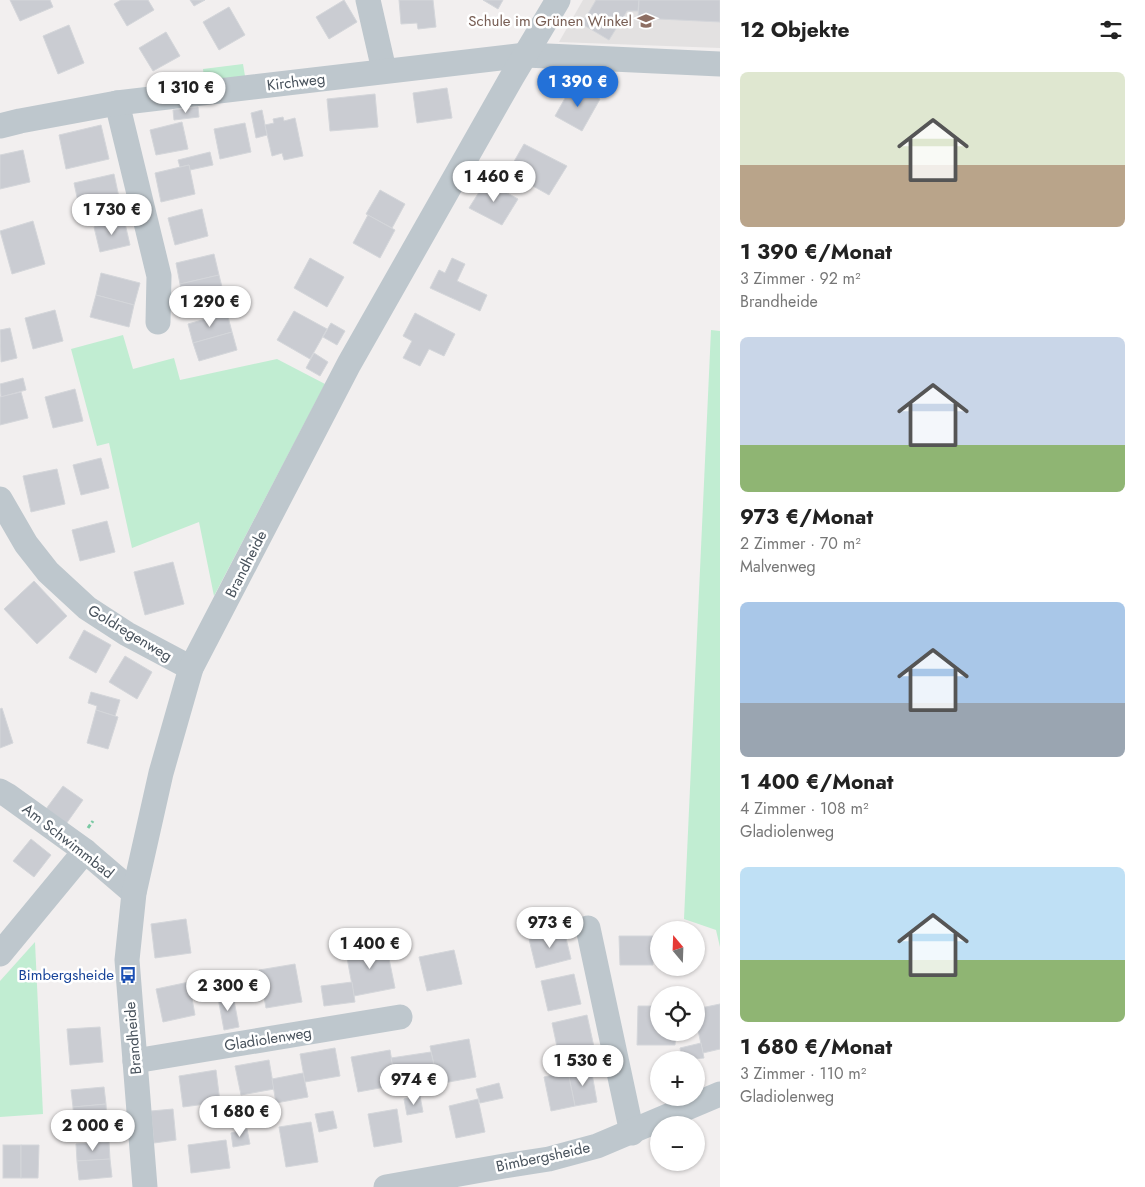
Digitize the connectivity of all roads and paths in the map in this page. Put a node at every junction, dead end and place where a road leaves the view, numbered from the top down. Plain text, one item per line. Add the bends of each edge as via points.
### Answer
1 (368, 0) edge
2 (558, 0) edge
3 (526, 55) junction
4 (720, 64) edge
5 (384, 70) junction
6 (118, 103) junction
7 (0, 126) edge
8 (158, 322) dead end
9 (0, 499) edge
10 (191, 668) junction
11 (0, 791) edge
12 (85, 851) junction
13 (134, 893) junction
14 (588, 928) dead end
15 (0, 954) edge
16 (400, 1017) dead end
17 (135, 1061) junction
18 (720, 1094) edge
19 (632, 1132) junction
20 (145, 1187) edge
21 (386, 1187) edge

1 - 5 street
2 - 3 street, Brandheide
3 - 4 street, Kirchweg
3 - 5 street, Kirchweg
3 - 10 street, Brandheide via 349,364
5 - 6 street, Kirchweg
6 - 7 street, Kirchweg
6 - 8 street via 159,276
9 - 10 street, Goldregenweg via 10,519 48,572 87,608 127,634
10 - 13 street, Brandheide via 161,773
11 - 12 street, Am Schwimmbad
12 - 13 street, Am Schwimmbad
12 - 15 street
13 - 17 street, Brandheide via 128,960
14 - 19 street
16 - 17 street, Gladiolenweg
17 - 20 street, Brandheide
18 - 19 street, Bimbergsheide
19 - 21 street, Bimbergsheide via 550,1159

